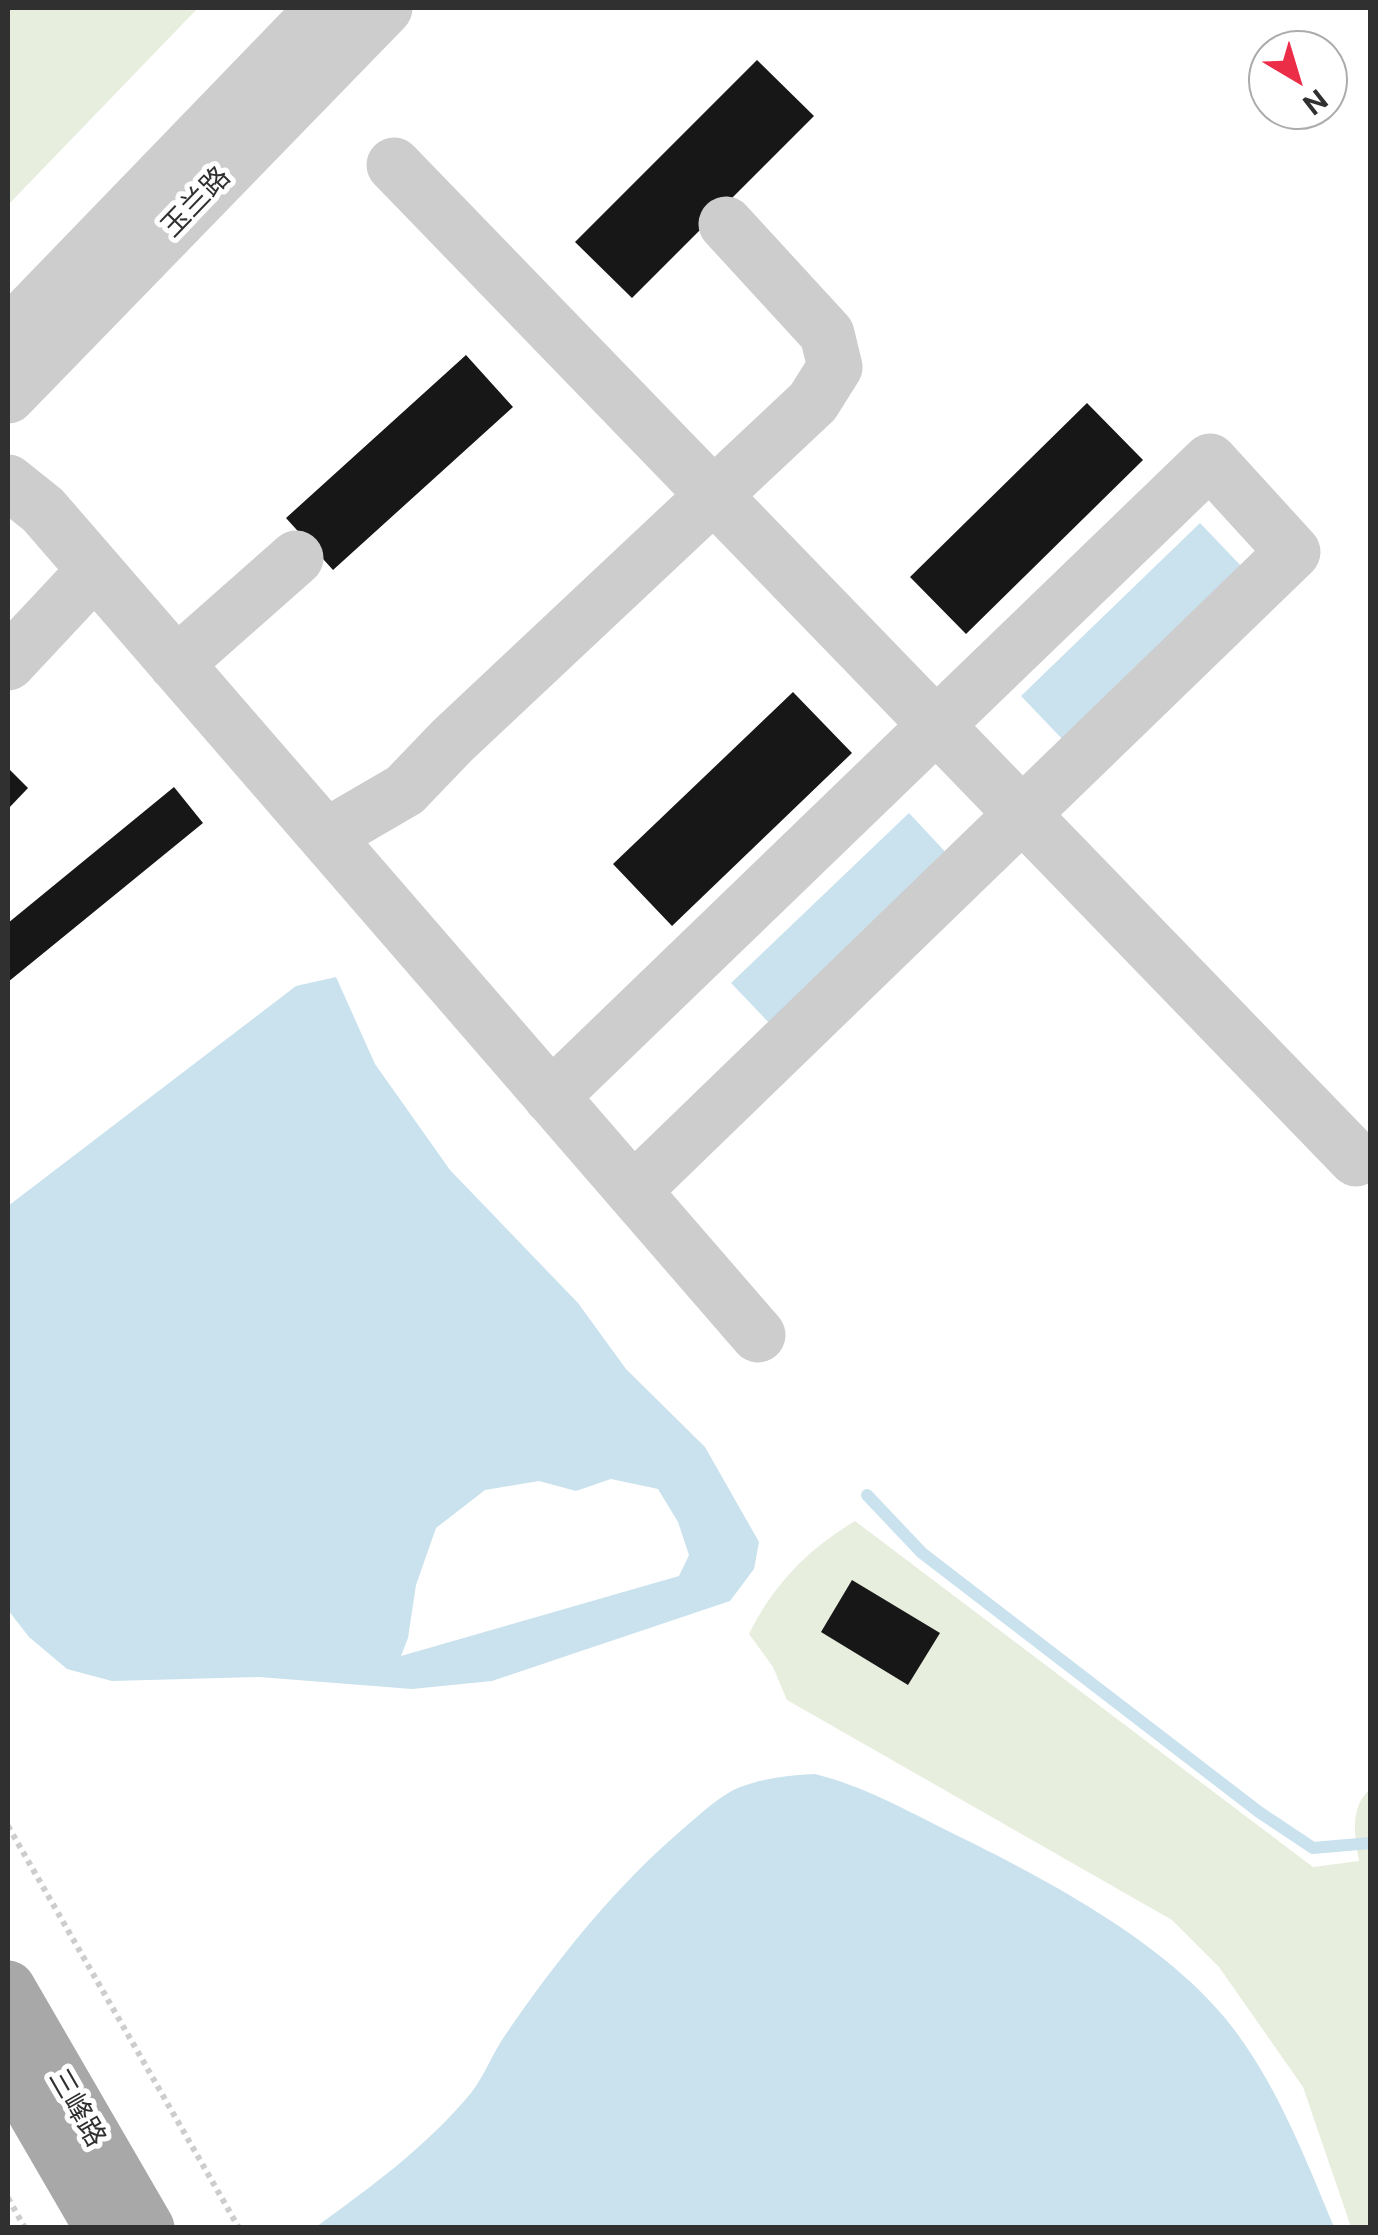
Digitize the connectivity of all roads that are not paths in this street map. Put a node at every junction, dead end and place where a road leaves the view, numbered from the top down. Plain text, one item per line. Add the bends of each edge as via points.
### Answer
1 (324, 8) edge
2 (385, 8) edge
3 (394, 165) dead end
4 (726, 224) dead end
5 (8, 335) edge
6 (8, 396) edge
7 (8, 482) edge
8 (714, 496) junction
9 (296, 558) dead end
10 (95, 570) junction
11 (8, 663) edge
12 (176, 664) junction
13 (936, 725) junction
14 (1023, 814) junction
15 (326, 836) junction
16 (551, 1097) junction
17 (1356, 1160) dead end
18 (633, 1191) junction
19 (758, 1335) dead end
20 (8, 1988) edge
21 (8, 2066) edge
22 (102, 2228) edge
23 (148, 2228) edge

1 - 5 street, 玉兰路
2 - 6 street, 玉兰路
3 - 8 street
4 - 8 street via 828,334 835,367 813,402
7 - 10 street via 43,510
8 - 13 street
8 - 15 street via 405,790
9 - 12 street
10 - 11 street
10 - 12 street
12 - 15 street
13 - 14 street
13 - 14 street via 1210,462 1293,552
13 - 16 street
14 - 17 street
14 - 18 street
15 - 16 street
16 - 18 street
18 - 19 street
20 - 23 main road, 三峰路
21 - 22 main road, 三峰路

